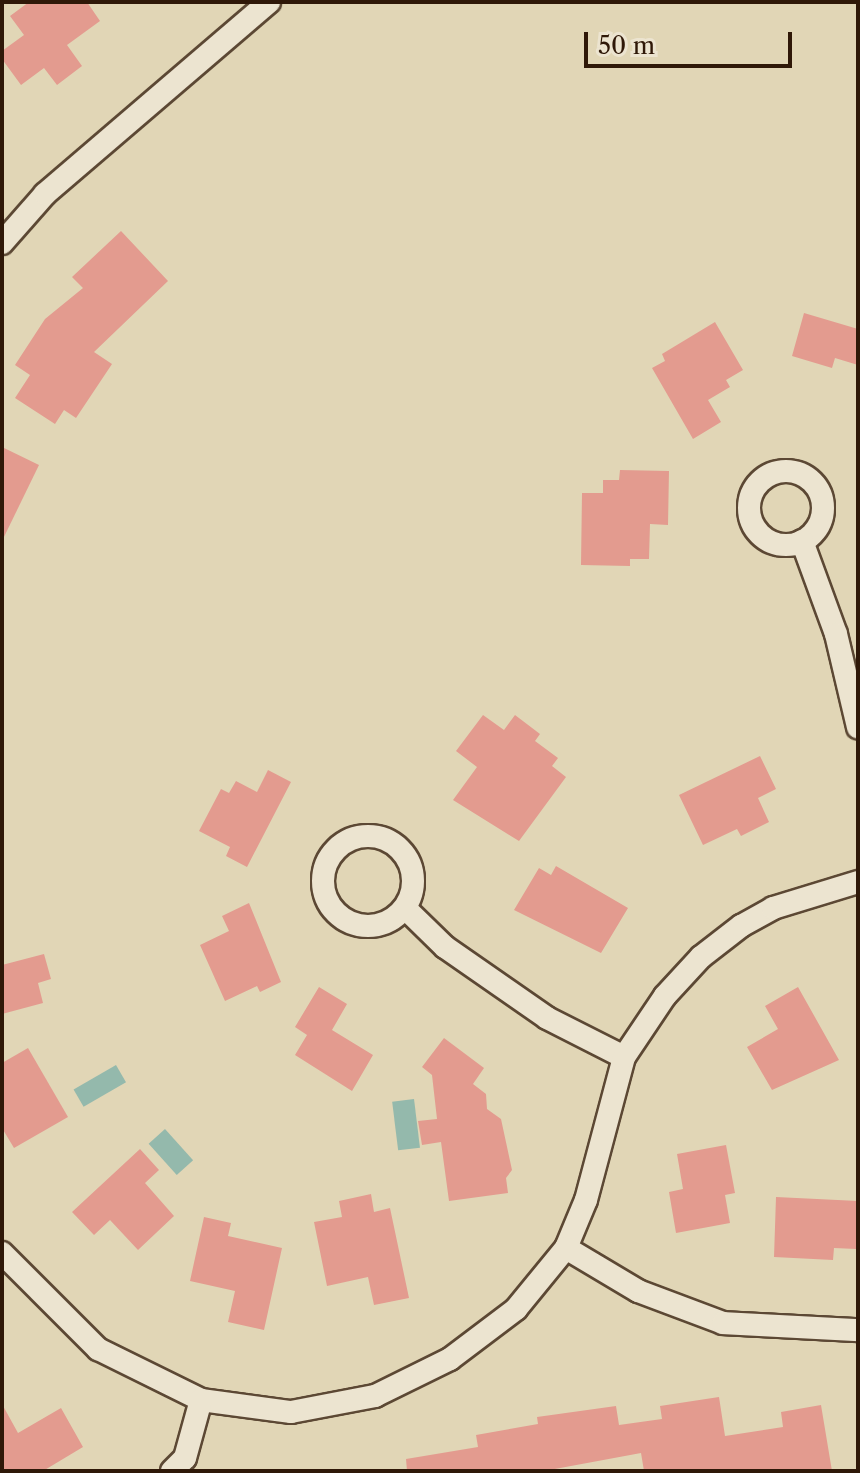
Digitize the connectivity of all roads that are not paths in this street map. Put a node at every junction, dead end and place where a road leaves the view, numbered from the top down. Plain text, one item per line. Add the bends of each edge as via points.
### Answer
1 (269, 2) edge
2 (2, 243) edge
3 (802, 541) dead end
4 (858, 727) edge
5 (858, 882) edge
6 (405, 908) junction
7 (624, 1057) junction
8 (566, 1248) junction
9 (2, 1253) edge
10 (858, 1330) edge
11 (201, 1400) junction
12 (172, 1471) edge

1 - 2 street via 45,194
3 - 4 street via 836,634
5 - 7 street via 773,908 741,926 701,957 665,996
6 - 6 street via 382,924 367,926 339,915 329,903 323,874 336,848 349,840 377,836 402,851 413,877
6 - 7 street via 445,947 547,1018
7 - 8 street via 586,1200
8 - 10 street via 638,1291 723,1323
8 - 11 street via 516,1309 450,1359 375,1396 291,1412
9 - 11 street via 98,1349
11 - 12 street via 185,1458

